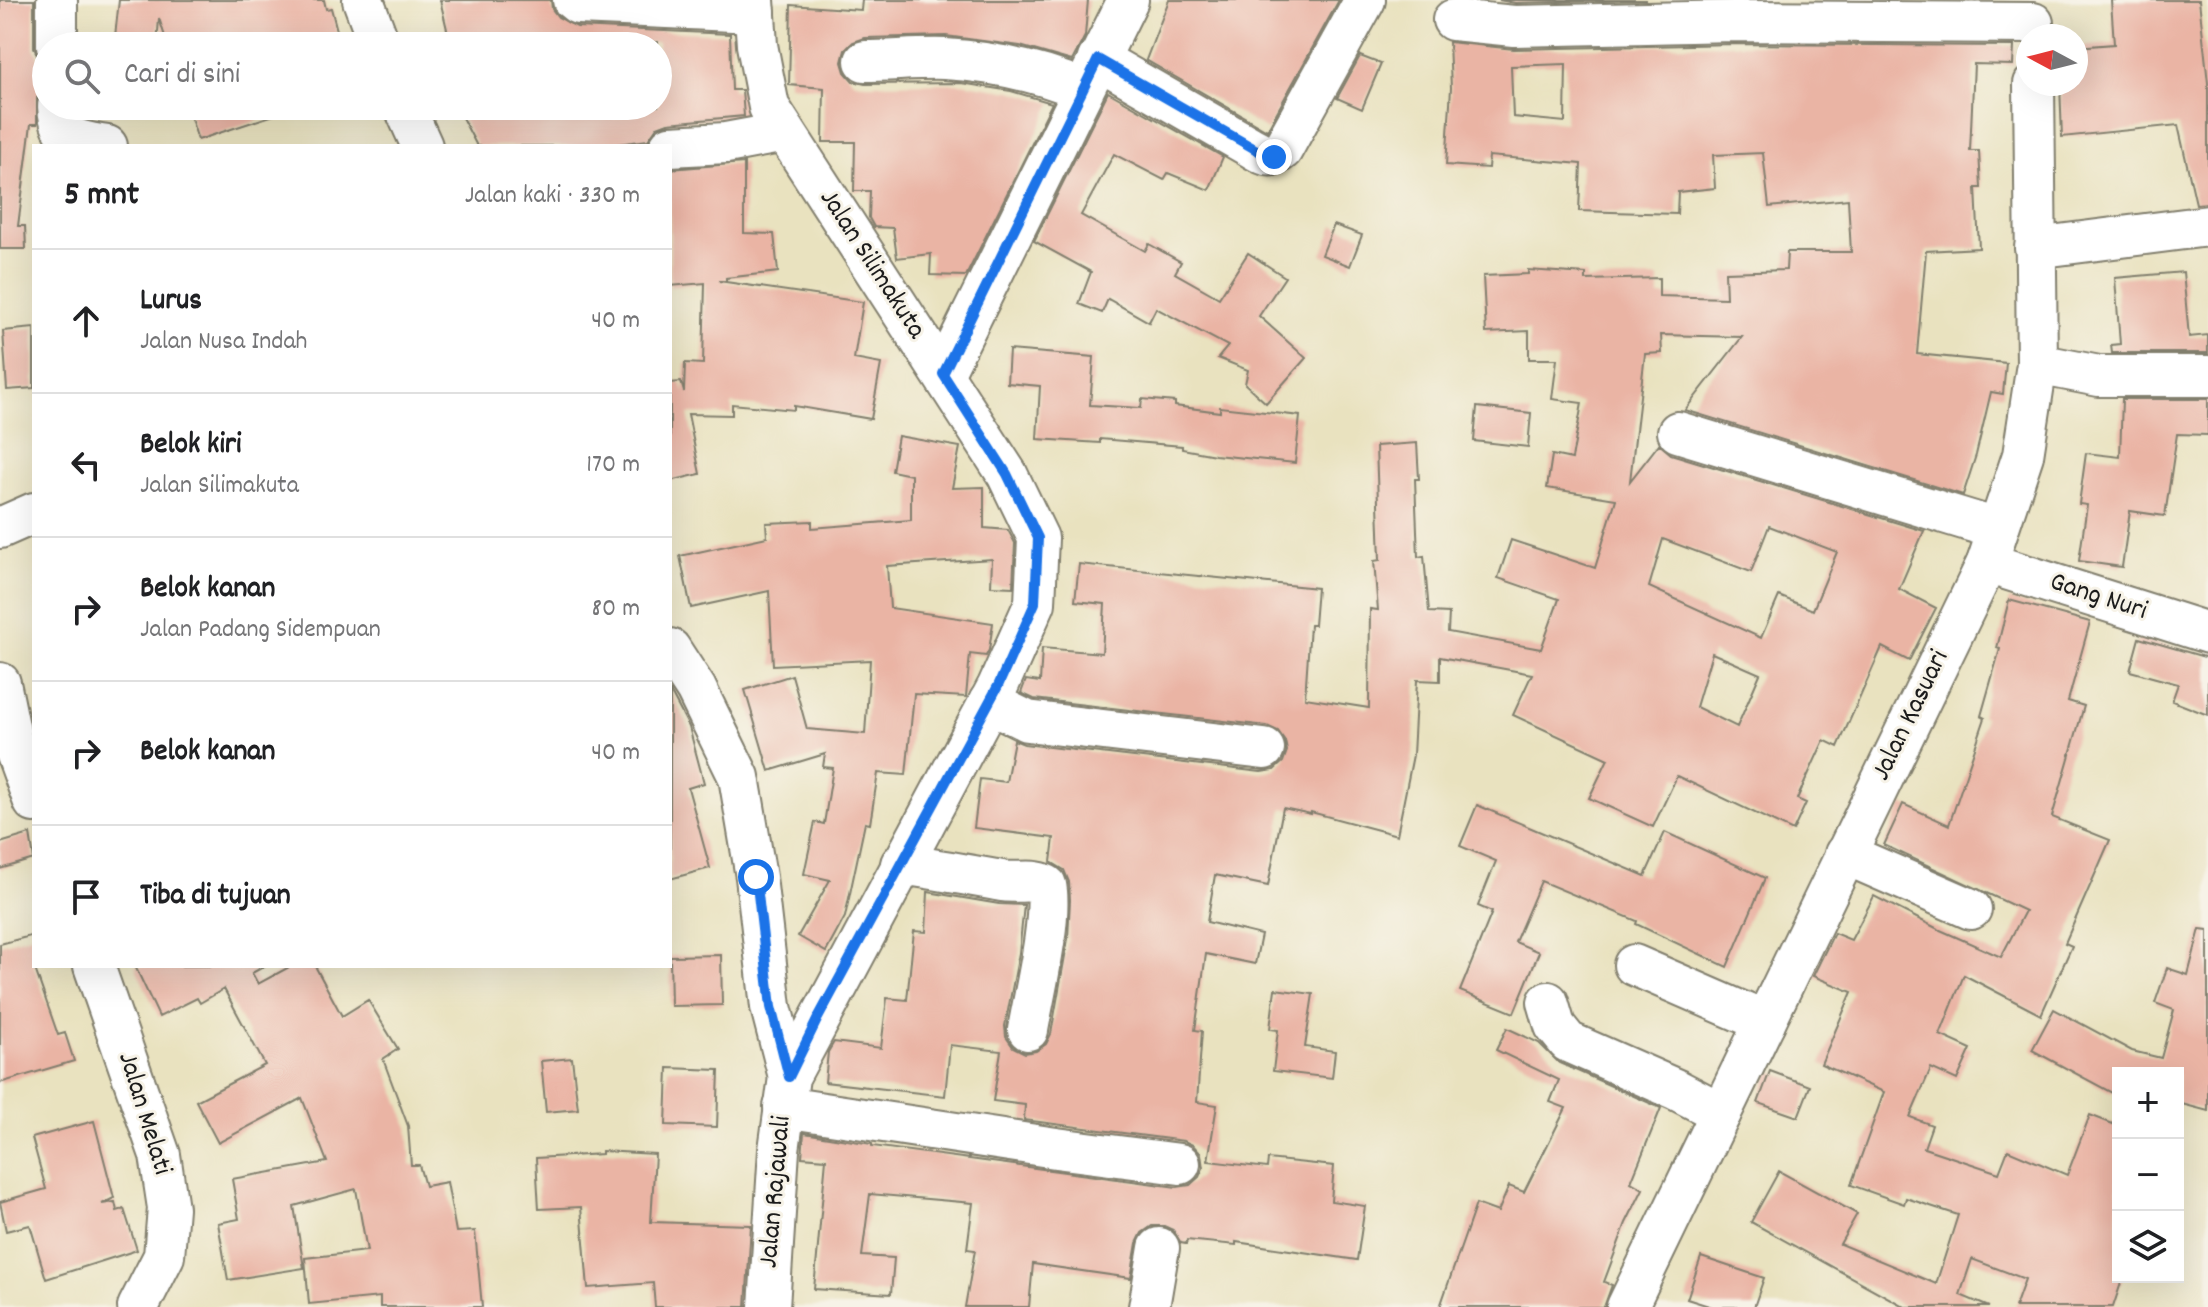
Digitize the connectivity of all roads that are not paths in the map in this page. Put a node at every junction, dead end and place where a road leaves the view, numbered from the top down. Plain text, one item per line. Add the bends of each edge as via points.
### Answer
1 (57, 0) edge
2 (363, 0) edge
3 (573, 0) edge
4 (1128, 0) edge
5 (1365, 0) edge
6 (755, 6) edge
7 (1453, 20) dead end
8 (2033, 20) edge
9 (57, 32) edge
10 (375, 32) edge
11 (865, 61) dead end
12 (1091, 74) junction
13 (2034, 96) edge
14 (60, 120) edge
15 (410, 120) edge
16 (785, 132) junction
17 (98, 144) edge
18 (421, 144) edge
19 (672, 146) edge
20 (2208, 226) edge
21 (2035, 248) junction
22 (2037, 364) junction
23 (943, 374) junction
24 (2208, 376) edge
25 (1678, 432) dead end
26 (32, 514) edge
27 (0, 528) edge
28 (1992, 546) junction
29 (2208, 633) edge
30 (672, 652) edge
31 (13, 693) edge
32 (989, 702) junction
33 (1264, 749) dead end
34 (32, 796) edge
35 (1845, 854) junction
36 (901, 864) junction
37 (1971, 909) dead end
38 (1634, 965) dead end
39 (95, 968) edge
40 (1548, 1002) dead end
41 (1765, 1022) junction
42 (1028, 1030) dead end
43 (786, 1092) junction
44 (1721, 1113) junction
45 (1180, 1164) dead end
46 (1159, 1248) dead end
47 (138, 1307) edge
48 (769, 1307) edge
49 (1149, 1307) edge
50 (1627, 1307) edge

1 - 9 street
2 - 10 street
3 - 6 street
4 - 12 street
5 - 12 street via 1274,157
6 - 16 street, Jalan Silimakuta via 769,107
7 - 8 street via 1514,26
11 - 12 street via 941,59 1015,67 1056,78
12 - 23 street
13 - 21 street, Jalan Kasuari
14 - 17 street via 65,134
15 - 18 street
16 - 19 street
16 - 23 street, Jalan Silimakuta
20 - 21 street
21 - 22 street, Jalan Kasuari
22 - 24 street via 2099,376
22 - 28 street, Jalan Kasuari via 2023,455
23 - 32 street, Jalan Silimakuta via 1007,474 1038,538 1035,603
25 - 28 street, Gang Nuri
26 - 27 street
28 - 29 street, Gang Nuri
28 - 35 street, Jalan Kasuari
30 - 43 street via 739,777
31 - 34 street via 12,741
32 - 33 street via 1027,721
32 - 36 street, Jalan Silimakuta
35 - 37 street
35 - 41 street, Jalan Kasuari
36 - 42 street via 1046,885 1046,922
36 - 43 street, Jalan Silimakuta
38 - 41 street
39 - 47 street, Jalan Melati via 160,1155 168,1208 164,1256
40 - 44 street via 1555,1026 1568,1042
41 - 44 street, Jalan Kasuari
43 - 45 street via 1056,1148
43 - 48 street, Jalan Rajawali
44 - 50 street, Jalan Kasuari
46 - 49 street

